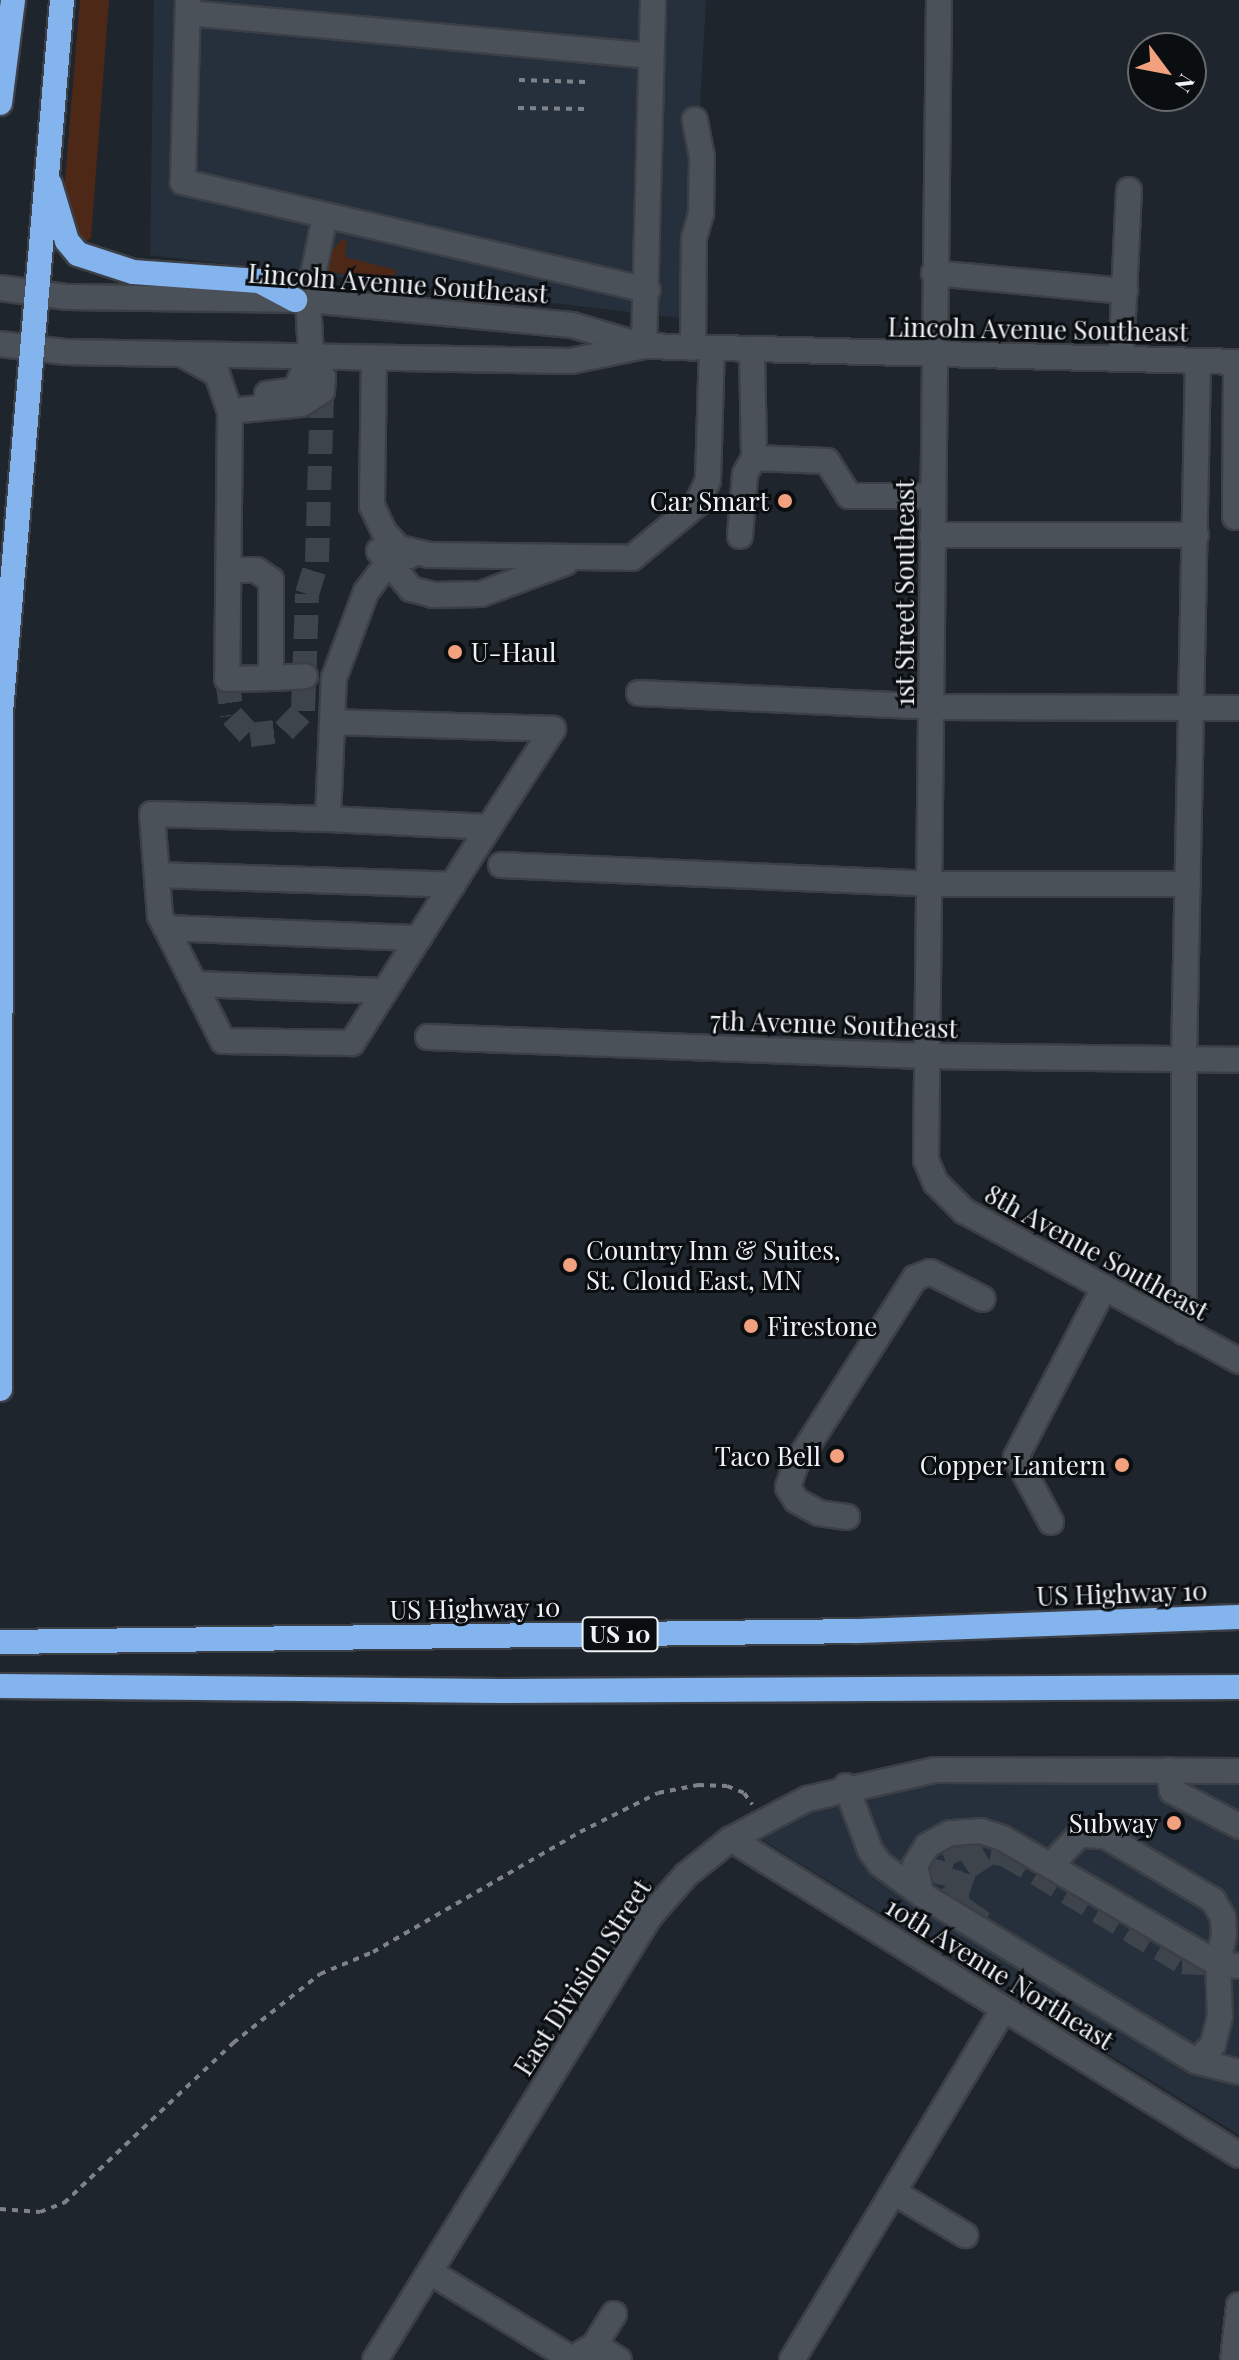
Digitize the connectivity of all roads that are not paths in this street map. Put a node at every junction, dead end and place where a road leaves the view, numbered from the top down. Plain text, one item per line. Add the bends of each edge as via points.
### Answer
1 (6, 0) edge
2 (13, 0) edge
3 (62, 0) edge
4 (653, 0) edge
5 (939, 0) edge
6 (188, 7) edge
7 (0, 13) edge
8 (648, 56) junction
9 (0, 103) edge
10 (695, 120) dead end
11 (47, 173) junction
12 (1129, 190) dead end
13 (325, 216) junction
14 (934, 273) junction
15 (0, 288) edge
16 (648, 290) junction
17 (1125, 291) junction
18 (34, 293) junction
19 (302, 300) junction
20 (0, 344) edge
21 (644, 346) junction
22 (29, 347) junction
23 (702, 348) junction
24 (752, 350) junction
25 (932, 354) junction
26 (183, 355) junction
27 (311, 356) junction
28 (374, 358) junction
29 (1121, 359) junction
30 (1198, 361) junction
31 (1237, 362) edge
32 (230, 411) junction
33 (1237, 450) edge
34 (754, 458) junction
35 (932, 496) junction
36 (1235, 517) dead end
37 (932, 535) junction
38 (1196, 535) junction
39 (740, 536) dead end
40 (393, 556) junction
41 (568, 557) junction
42 (228, 570) junction
43 (305, 676) dead end
44 (271, 678) junction
45 (639, 693) dead end
46 (931, 707) junction
47 (1193, 708) junction
48 (1239, 708) edge
49 (332, 722) junction
50 (328, 819) junction
51 (489, 827) junction
52 (501, 865) dead end
53 (157, 875) junction
54 (928, 884) junction
55 (1188, 884) junction
56 (453, 885) junction
57 (166, 928) junction
58 (419, 938) junction
59 (194, 984) junction
60 (385, 991) junction
61 (428, 1037) dead end
62 (925, 1056) junction
63 (1184, 1059) junction
64 (1239, 1060) edge
65 (936, 1183) joint
66 (1, 1200) edge
67 (1, 1243) edge
68 (1104, 1288) junction
69 (983, 1299) dead end
70 (1184, 1332) junction
71 (1239, 1361) edge
72 (0, 1389) edge
73 (847, 1517) dead end
74 (1051, 1522) dead end
75 (1239, 1617) edge
76 (0, 1642) edge
77 (0, 1686) edge
78 (1239, 1687) edge
79 (1169, 1770) junction
80 (1239, 1771) edge
81 (846, 1786) junction
82 (1239, 1826) edge
83 (731, 1839) junction
84 (1050, 1866) junction
85 (921, 1894) junction
86 (1229, 1965) edge
87 (1004, 2009) junction
88 (1196, 2061) junction
89 (1239, 2072) edge
90 (1239, 2155) edge
91 (895, 2193) junction
92 (965, 2235) dead end
93 (430, 2272) junction
94 (1239, 2305) edge
95 (614, 2314) dead end
96 (595, 2345) junction
97 (375, 2360) edge
98 (619, 2360) edge
99 (792, 2360) edge
100 (1233, 2360) edge

1 - 7 highway
2 - 9 highway
3 - 11 highway
4 - 8 street
5 - 14 street, 1st Street Southeast
6 - 8 street
6 - 13 street via 183,182
8 - 16 street
10 - 23 street via 702,157 701,213 694,238
11 - 18 highway
11 - 19 highway via 67,241 78,254 133,272 259,281
12 - 17 street
13 - 16 street
13 - 19 street
14 - 17 street
14 - 25 street, 1st Street Southeast
15 - 18 street, Lincoln Avenue Southeast
16 - 21 street
17 - 29 street
18 - 19 street, Lincoln Avenue Southeast
18 - 22 highway
19 - 21 street, Lincoln Avenue Southeast via 572,325
19 - 27 street
20 - 22 street, Lincoln Avenue Southeast
21 - 23 street, Lincoln Avenue Southeast
21 - 28 street, Lincoln Avenue Southeast via 571,361
22 - 26 street, Lincoln Avenue Southeast
22 - 66 highway via 1,712
23 - 24 street, Lincoln Avenue Southeast
23 - 41 street via 708,480 697,504 632,558
24 - 25 street, Lincoln Avenue Southeast
24 - 34 street
25 - 29 street, Lincoln Avenue Southeast
25 - 35 street, 1st Street Southeast
26 - 27 street, Lincoln Avenue Southeast
26 - 32 street via 217,374
27 - 28 street, Lincoln Avenue Southeast
27 - 32 street via 323,377 315,399
28 - 40 street via 372,506
29 - 30 street, Lincoln Avenue Southeast
30 - 31 street, Lincoln Avenue Southeast
30 - 38 street
31 - 33 street
32 - 42 street
33 - 36 street
34 - 35 street via 827,461 849,496
34 - 39 street via 745,474
35 - 37 street, 1st Street Southeast
37 - 38 street
37 - 46 street, 1st Street Southeast
38 - 47 street
40 - 41 street
40 - 41 street via 411,589 433,595 481,594
40 - 49 street via 366,592 334,678
42 - 44 street via 256,570 271,580
42 - 44 street via 227,679
43 - 44 street
45 - 46 street
46 - 47 street
46 - 54 street, 1st Street Southeast
47 - 48 street
47 - 55 street
49 - 50 street
49 - 51 street via 553,729
50 - 51 street
50 - 53 street via 152,814
51 - 56 street
52 - 54 street
53 - 56 street
53 - 57 street
54 - 55 street
54 - 62 street, 1st Street Southeast
55 - 63 street
56 - 58 street
57 - 58 street
57 - 59 street
58 - 60 street
59 - 60 street
59 - 60 street via 223,1041 352,1043
61 - 62 street, 7th Avenue Southeast
62 - 63 street, 7th Avenue Southeast
62 - 65 street, 1st Street Southeast via 924,1142
63 - 64 street, 7th Avenue Southeast
63 - 70 street
65 - 68 street, 8th Avenue Southeast via 964,1211
66 - 67 highway
67 - 72 highway
68 - 70 street, 8th Avenue Southeast
68 - 74 street via 1016,1457
69 - 73 street via 930,1272 915,1278 796,1464 788,1487 796,1500 819,1513
70 - 71 street, 8th Avenue Southeast
75 - 76 highway, US Highway 10 / US 10 via 842,1631
77 - 78 highway, US 10 via 505,1691
79 - 80 street, East Division Street
79 - 81 street, East Division Street via 935,1770
79 - 82 street via 1172,1791
81 - 83 street, East Division Street via 761,1820
81 - 85 street via 875,1857
83 - 87 street, 10th Avenue Northeast
83 - 93 street, East Division Street via 686,1875 650,1916
84 - 85 street via 992,1834 950,1833 927,1846 915,1865
84 - 86 street
84 - 86 street via 1079,1835 1105,1836 1213,1900 1223,1917
85 - 88 street
86 - 88 street via 1213,2045
87 - 90 street, 10th Avenue Northeast
87 - 91 street
88 - 89 street
91 - 92 street
91 - 99 street
93 - 96 street via 572,2359
93 - 97 street, East Division Street
94 - 100 street
95 - 96 street
96 - 98 street

